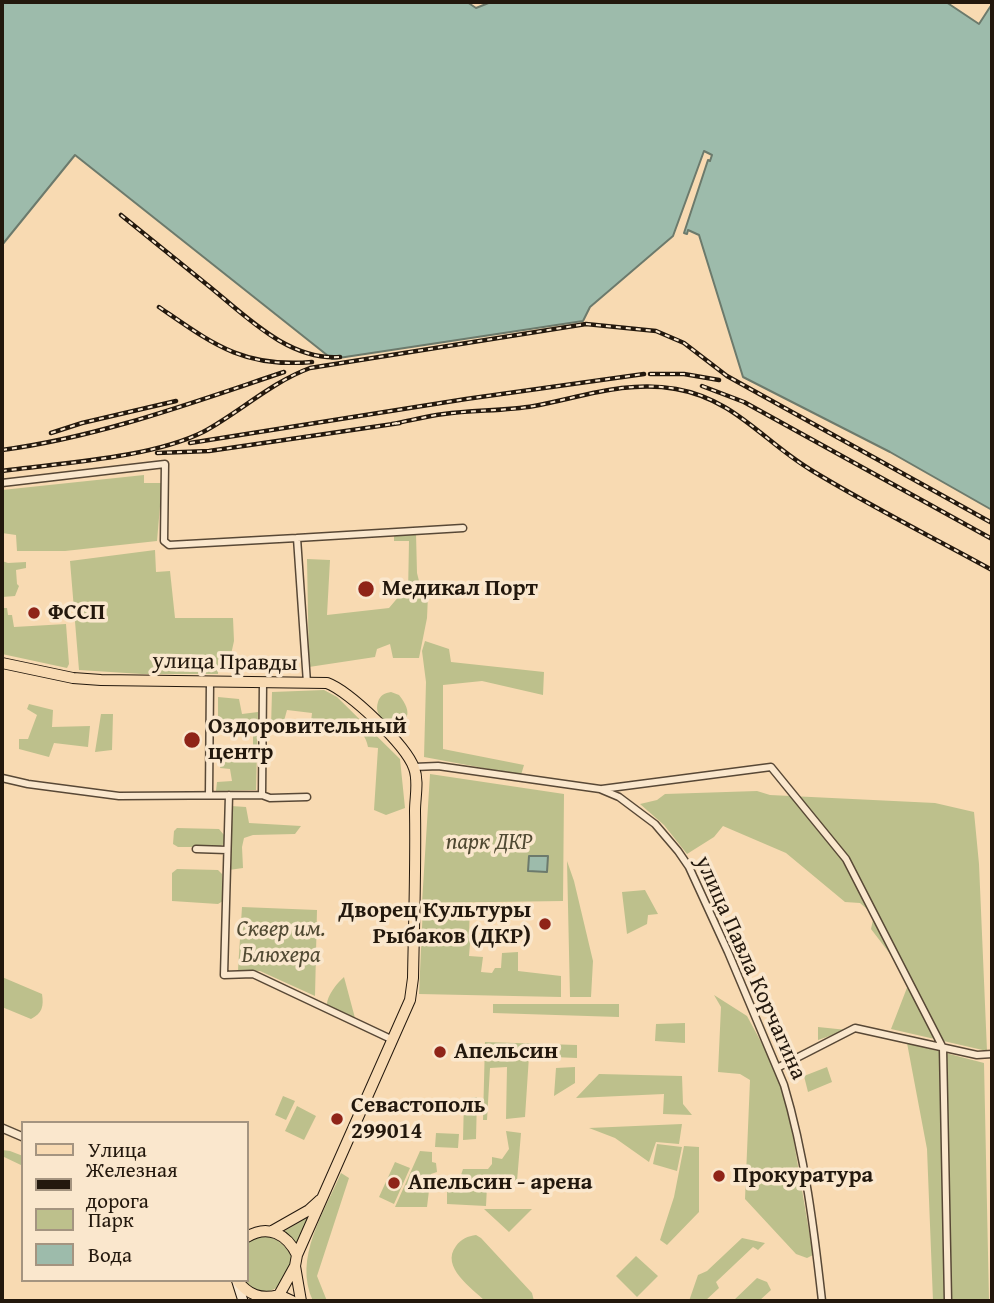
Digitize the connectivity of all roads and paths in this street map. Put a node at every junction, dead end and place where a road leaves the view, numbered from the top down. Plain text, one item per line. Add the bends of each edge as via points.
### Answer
1 (2, 483) edge
2 (463, 528) dead end
3 (297, 538) junction
4 (2, 663) edge
5 (210, 682) junction
6 (263, 683) junction
7 (307, 683) junction
8 (414, 767) junction
9 (2, 778) edge
10 (600, 789) junction
11 (209, 795) junction
12 (229, 795) junction
13 (262, 795) junction
14 (307, 797) dead end
15 (196, 849) dead end
16 (227, 850) junction
17 (393, 1040) junction
18 (943, 1048) junction
19 (992, 1054) edge
20 (777, 1068) junction
21 (2, 1128) edge
22 (21, 1136) edge
23 (323, 1198) junction
24 (272, 1231) junction
25 (250, 1234) edge
26 (296, 1261) junction
27 (237, 1282) edge
28 (238, 1282) edge
29 (277, 1298) edge
30 (243, 1301) edge
31 (292, 1301) edge
32 (301, 1301) edge
33 (822, 1301) edge
34 (948, 1301) edge

1 - 3 street via 165,464 164,541 169,545
2 - 3 street
3 - 7 street
4 - 5 main road, улица Правды via 73,678
5 - 6 main road, улица Правды
5 - 11 street
6 - 7 main road, улица Правды
6 - 13 street
7 - 8 main road, улица Правды via 327,683 343,691
8 - 10 street, улица Павла Корчагина via 438,766
8 - 17 main road via 413,978
9 - 11 street via 119,796
10 - 18 street via 771,767 846,859
10 - 20 street, улица Павла Корчагина via 655,824 678,851 703,897
11 - 12 street
12 - 13 street
12 - 16 street
13 - 14 street
15 - 16 street
16 - 17 street via 225,975 253,974
17 - 23 main road
18 - 19 street
18 - 20 street via 856,1028
18 - 34 street
20 - 33 street, улица Павла Корчагина via 791,1108 808,1192
21 - 22 street
23 - 24 main road
23 - 26 main road
24 - 25 main road
24 - 26 main road via 292,1245
26 - 29 main road
26 - 32 main road
27 - 30 main road
28 - 29 main road via 257,1297
29 - 31 main road

